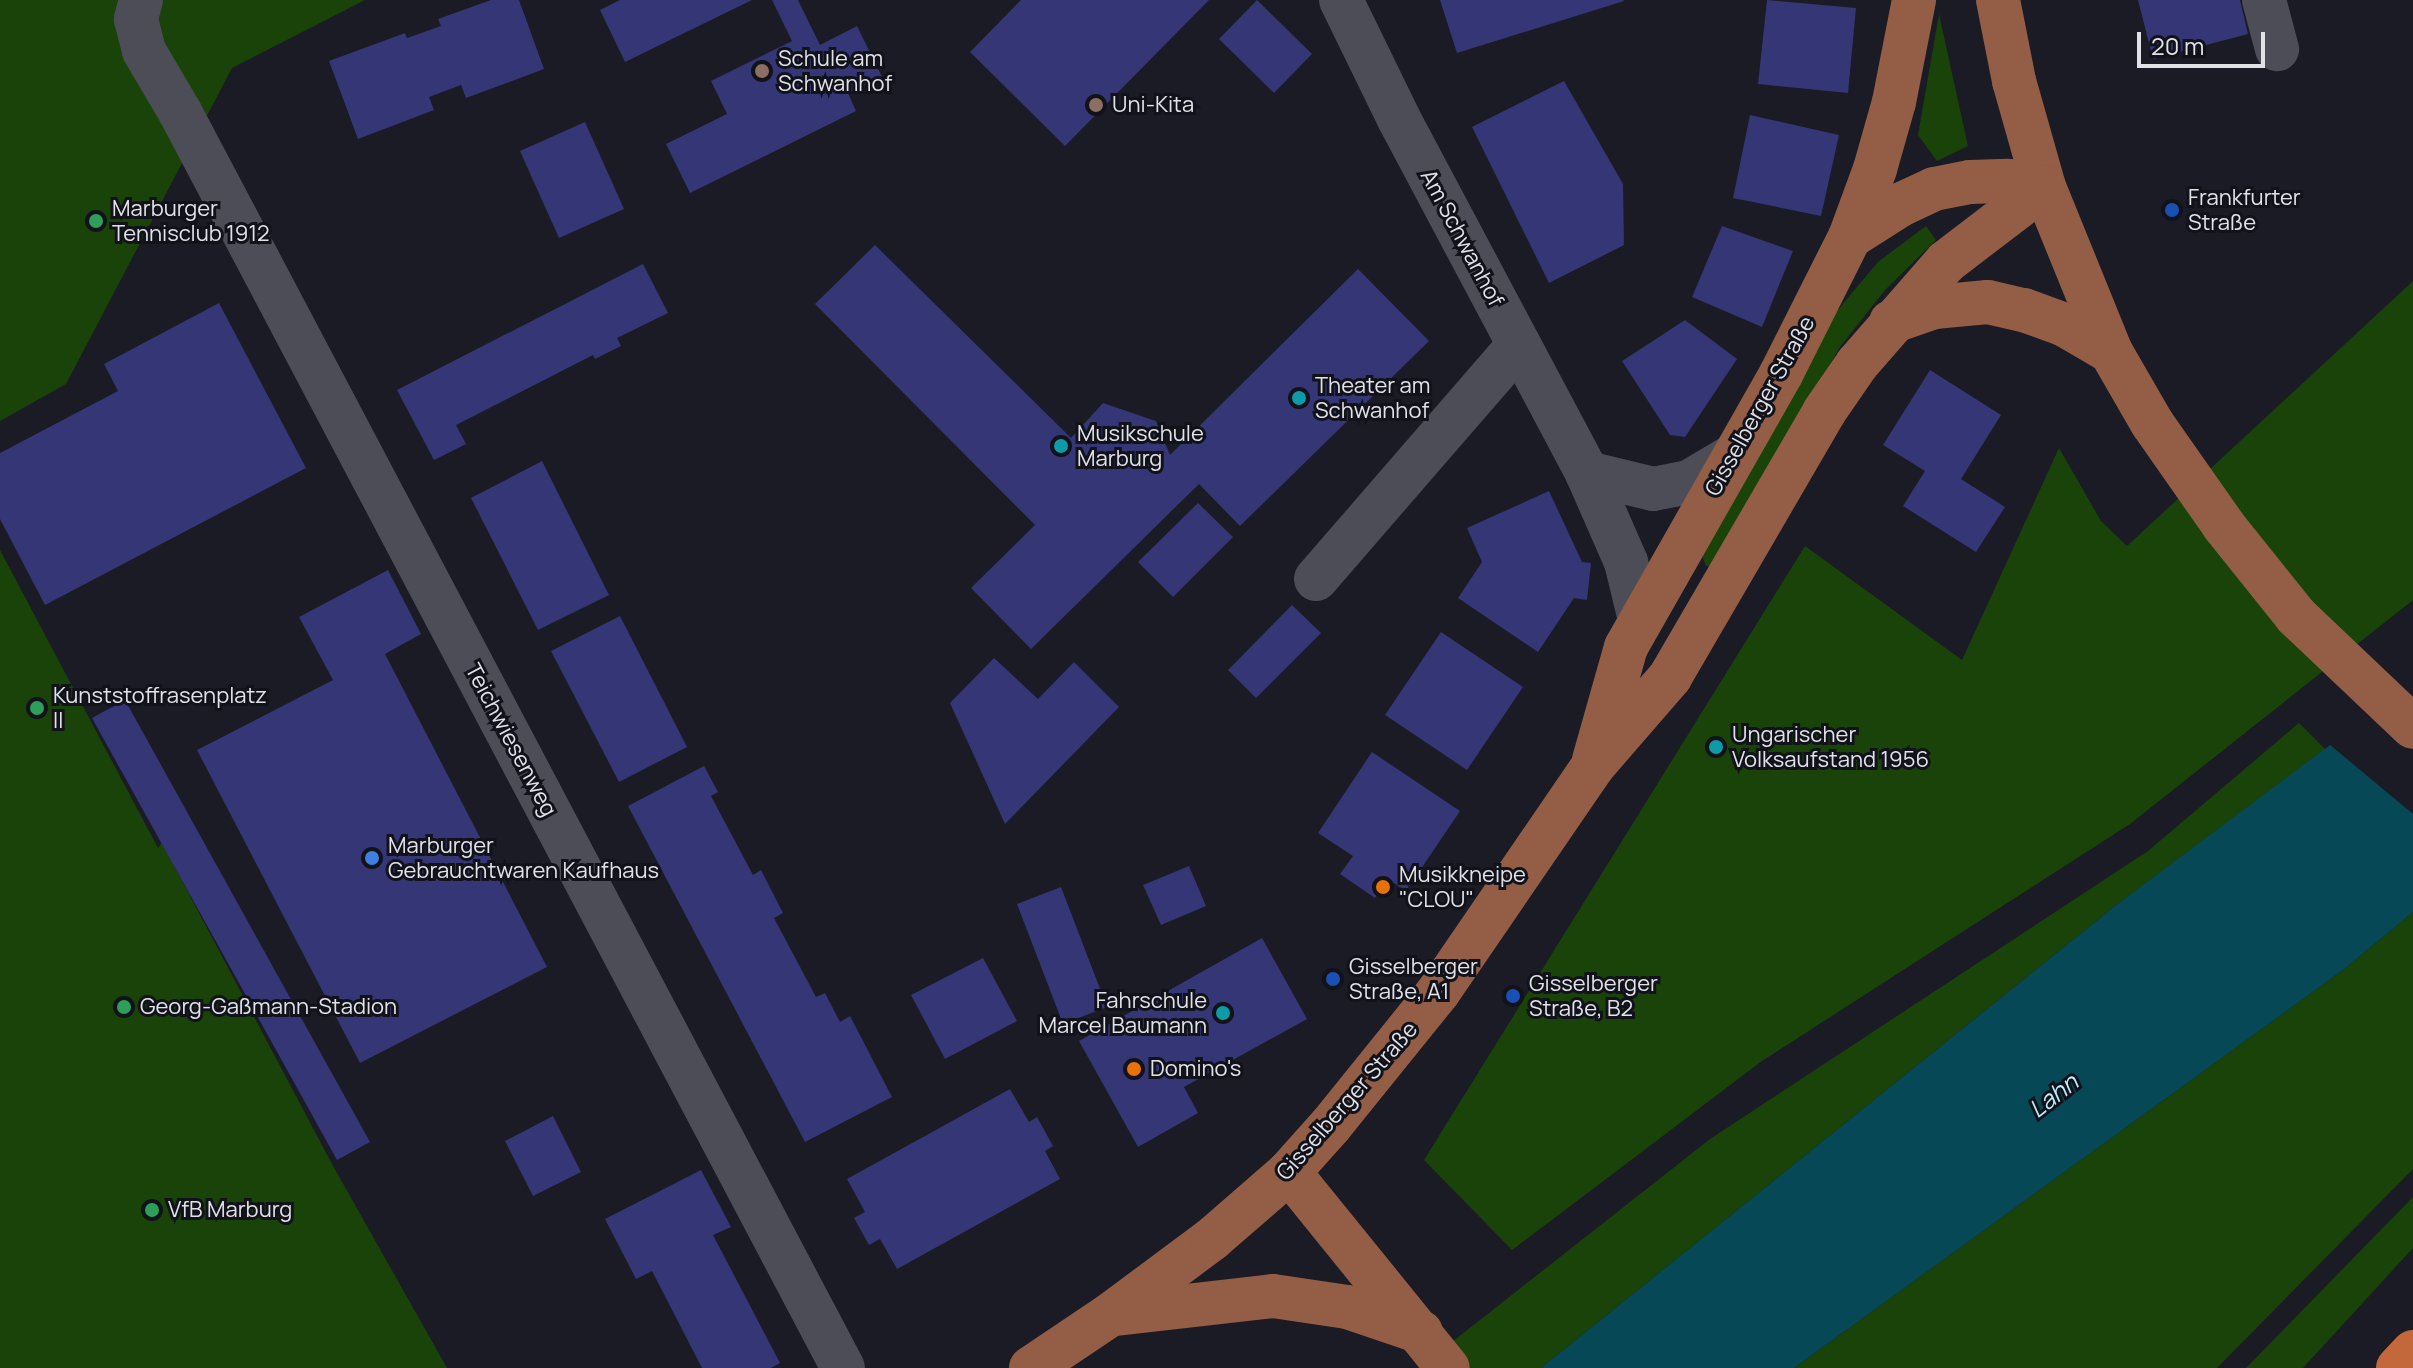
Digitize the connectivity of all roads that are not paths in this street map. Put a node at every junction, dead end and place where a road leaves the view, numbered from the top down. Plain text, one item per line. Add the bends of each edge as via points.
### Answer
1 (141, 0) edge
2 (1341, 0) edge
3 (1914, 0) edge
4 (1998, 0) edge
5 (2264, 0) edge
6 (2277, 49) dead end
7 (2044, 187) junction
8 (1850, 237) junction
9 (1890, 323) junction
10 (1519, 345) junction
11 (2111, 352) junction
12 (1733, 456) junction
13 (1587, 473) junction
14 (1316, 579) dead end
15 (1640, 620) junction
16 (2413, 727) edge
17 (1593, 766) junction
18 (1289, 1172) junction
19 (1110, 1315) junction
20 (1421, 1332) junction
21 (2413, 1352) edge
22 (843, 1368) edge
23 (1031, 1368) edge
24 (1448, 1368) edge
25 (2398, 1368) edge

1 - 22 street, Teichwiesenweg via 136,19 144,51
2 - 10 street, Am Schwanhof
3 - 8 main road, Gisselberger Straße via 1894,102
4 - 7 main road
5 - 6 street
7 - 8 main road via 2008,181 1934,189
7 - 9 main road, Gisselberger Straße via 1946,262
7 - 11 main road
8 - 12 main road, Gisselberger Straße
9 - 11 main road via 1934,307 1988,302 2065,325
9 - 17 main road, Gisselberger Straße via 1824,412 1670,677
10 - 13 street, Am Schwanhof
10 - 14 street
11 - 16 main road via 2152,423 2224,526 2296,616
12 - 13 street via 1689,482 1653,489
12 - 15 main road, Gisselberger Straße
13 - 15 street, Am Schwanhof via 1626,562
15 - 17 main road, Gisselberger Straße via 1618,668
17 - 18 main road, Gisselberger Straße via 1439,991
18 - 19 main road, Gisselberger Straße via 1212,1239
18 - 20 main road
19 - 20 main road via 1273,1296 1347,1307
19 - 23 main road, Gisselberger Straße
20 - 24 main road
21 - 25 highway

